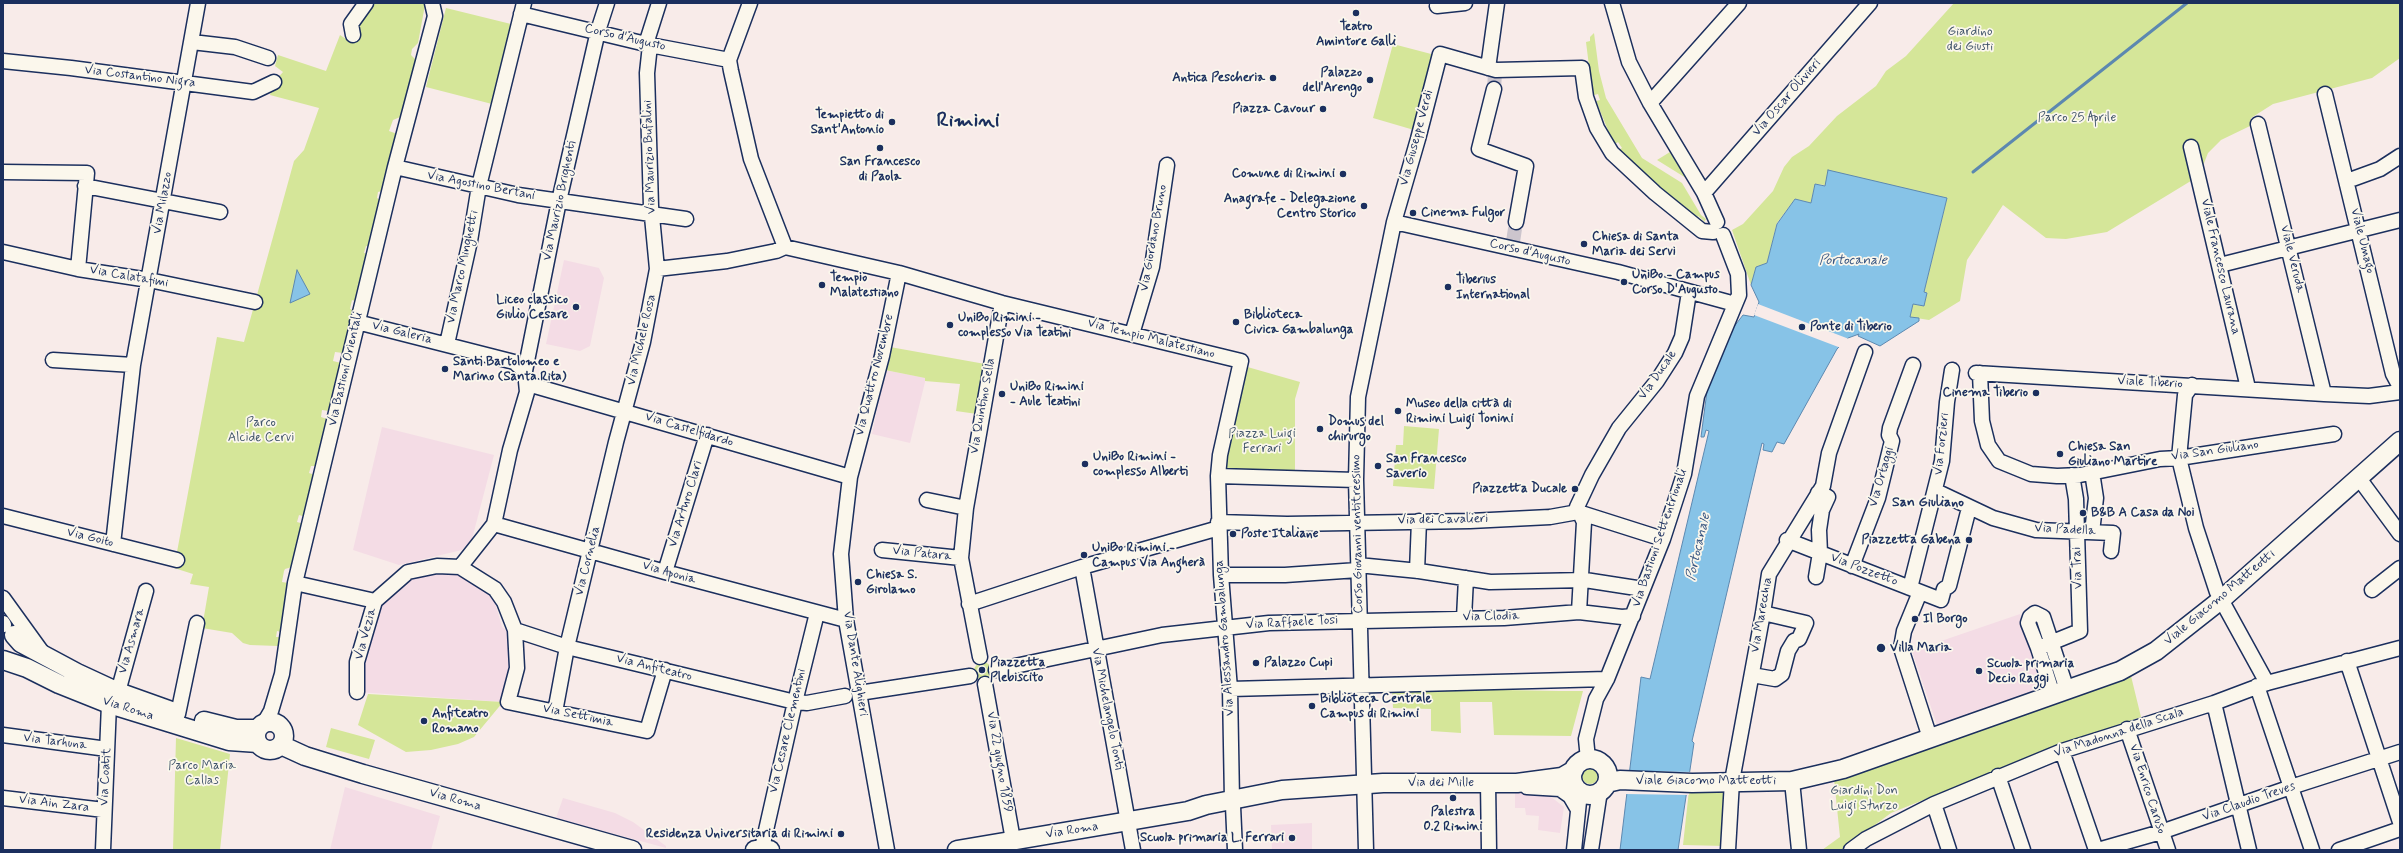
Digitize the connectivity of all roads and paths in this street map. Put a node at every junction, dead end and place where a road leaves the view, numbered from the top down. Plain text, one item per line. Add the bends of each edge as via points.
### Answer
1 (198, 3) edge
2 (366, 3) edge
3 (607, 3) edge
4 (658, 3) edge
5 (750, 3) edge
6 (1465, 3) edge
7 (1497, 3) edge
8 (1612, 3) edge
9 (1870, 3) edge
10 (1437, 6) dead end
11 (1732, 6) edge
12 (523, 8) edge
13 (433, 10) edge
14 (598, 31) junction
15 (353, 35) dead end
16 (192, 42) junction
17 (648, 44) junction
18 (268, 58) dead end
19 (729, 60) junction
20 (3, 61) edge
21 (1490, 69) junction
22 (184, 82) junction
23 (274, 82) dead end
24 (1494, 89) tunnel mouth
25 (2325, 94) dead end
26 (1650, 103) junction
27 (2258, 124) dead end
28 (2191, 147) dead end
29 (2400, 156) edge
30 (1167, 165) dead end
31 (395, 167) junction
32 (3, 172) edge
33 (2347, 181) junction
34 (86, 186) junction
35 (479, 186) junction
36 (1704, 193) junction
37 (163, 201) junction
38 (559, 201) junction
39 (220, 212) dead end
40 (651, 214) junction
41 (686, 219) dead end
42 (2400, 220) edge
43 (1394, 222) junction
44 (1516, 222) tunnel mouth
45 (1718, 230) junction
46 (2360, 230) junction
47 (785, 247) junction
48 (2290, 247) junction
49 (3, 252) edge
50 (2220, 265) junction
51 (78, 269) junction
52 (657, 269) junction
53 (899, 273) junction
54 (149, 280) junction
55 (1689, 292) junction
56 (255, 302) dead end
57 (1002, 302) junction
58 (1735, 304) junction
59 (357, 322) junction
60 (1132, 334) junction
61 (447, 344) junction
62 (1865, 352) dead end
63 (53, 360) dead end
64 (133, 365) junction
65 (1913, 365) dead end
66 (1952, 370) dead end
67 (1978, 373) joint
68 (527, 378) junction
69 (2192, 385) junction
70 (2400, 387) edge
71 (2248, 388) junction
72 (2393, 393) edge
73 (2324, 394) junction
74 (2400, 404) edge
75 (624, 410) junction
76 (2334, 434) dead end
77 (708, 435) junction
78 (2400, 440) edge
79 (2179, 458) junction
80 (2092, 472) junction
81 (2072, 475) junction
82 (1218, 476) junction
83 (850, 477) junction
84 (2358, 477) junction
85 (1356, 480) junction
86 (1936, 491) junction
87 (1823, 495) junction
88 (927, 500) dead end
89 (966, 508) junction
90 (1969, 508) junction
91 (1578, 512) junction
92 (3, 516) edge
93 (1357, 521) junction
94 (1419, 521) junction
95 (494, 524) junction
96 (1219, 525) junction
97 (2077, 531) junction
98 (2092, 532) junction
99 (2400, 534) edge
100 (1663, 539) junction
101 (1787, 540) junction
102 (113, 544) junction
103 (591, 550) junction
104 (882, 550) dead end
105 (2111, 551) dead end
106 (1820, 553) junction
107 (961, 558) junction
108 (177, 560) dead end
109 (1852, 566) junction
110 (460, 567) junction
111 (1082, 567) junction
112 (1358, 568) junction
113 (2400, 568) edge
114 (1417, 571) junction
115 (665, 572) junction
116 (1221, 575) junction
117 (1816, 577) dead end
118 (1466, 578) junction
119 (1582, 580) junction
120 (295, 583) junction
121 (146, 590) dead end
122 (1643, 590) junction
123 (1915, 590) junction
124 (2372, 590) dead end
125 (3, 598) edge
126 (2222, 600) junction
127 (375, 601) junction
128 (969, 604) junction
129 (1579, 612) junction
130 (817, 613) junction
131 (1763, 613) junction
132 (1464, 618) junction
133 (846, 620) junction
134 (1360, 620) junction
135 (1628, 620) junction
136 (197, 623) dead end
137 (6, 627) edge
138 (1225, 627) junction
139 (515, 630) junction
140 (2052, 643) junction
141 (567, 646) junction
142 (2038, 648) junction
143 (2400, 648) edge
144 (1095, 649) junction
145 (45, 656) junction
146 (980, 657) junction
147 (3, 660) edge
148 (2347, 661) junction
149 (665, 670) junction
150 (996, 670) junction
151 (1752, 675) junction
152 (970, 676) junction
153 (1607, 679) junction
154 (985, 684) junction
155 (1362, 684) junction
156 (2262, 685) junction
157 (1230, 688) junction
158 (357, 692) dead end
159 (859, 693) junction
160 (2060, 693) junction
161 (845, 696) dead end
162 (114, 698) junction
163 (508, 702) joint
164 (794, 702) junction
165 (2214, 703) junction
166 (555, 712) junction
167 (178, 714) junction
168 (2127, 729) junction
169 (260, 732) junction
170 (3, 735) edge
171 (1930, 738) junction
172 (281, 745) junction
173 (107, 748) junction
174 (2062, 751) junction
175 (2400, 752) edge
176 (1588, 759) junction
177 (2379, 759) junction
178 (1998, 776) junction
179 (1608, 781) junction
180 (1732, 781) junction
181 (1792, 781) junction
182 (1488, 783) junction
183 (1517, 783) junction
184 (1364, 784) junction
185 (2290, 787) junction
186 (1577, 789) junction
187 (3, 798) edge
188 (1232, 803) junction
189 (1934, 804) junction
190 (2239, 805) junction
191 (104, 810) junction
192 (1129, 822) junction
193 (2400, 822) edge
194 (2400, 829) edge
195 (2162, 832) junction
196 (1013, 840) junction
197 (1868, 844) edge
198 (762, 849) edge
199 (103, 850) edge
200 (632, 850) edge
201 (887, 850) edge
202 (957, 850) edge
203 (1133, 850) edge
204 (1235, 850) edge
205 (1366, 850) edge
206 (1489, 850) edge
207 (1574, 850) edge
208 (1591, 850) edge
209 (1728, 850) edge
210 (1799, 850) edge
211 (1851, 850) edge
212 (1950, 850) edge
213 (2023, 850) edge
214 (2097, 850) edge
215 (2168, 850) edge
216 (2249, 850) edge
217 (2312, 850) edge
218 (2339, 850) edge

1 - 16 street, Via Milazzo
2 - 15 street via 351,24
3 - 14 street, Via Maurizio Brighenti
4 - 17 street, Via Maurizio Bufalini
5 - 19 street
6 - 10 street
7 - 21 street
8 - 26 street, Via Bastioni Settentrionali via 1629,62
9 - 36 street, Via Oscar Olivieri
11 - 26 street
12 - 14 street, Corso d'Augusto
12 - 35 street, Via Marco Minghetti
13 - 31 street, Via Bastioni Orientali
14 - 17 street, Corso d'Augusto
14 - 38 street, Via Maurizio Brighenti
16 - 18 street via 235,47
16 - 22 street, Via Milazzo
17 - 19 street, Corso d'Augusto
17 - 40 street, Via Maurizio Bufalini
19 - 47 street via 751,159
20 - 22 street, Via Costantino Nigra
21 - 43 street, Via Giuseppe Verdi via 1440,54
21 - 45 street via 1582,68 1586,97 1597,128 1612,153 1702,231
22 - 23 street, Via Costantino Nigra via 253,92
22 - 37 street, Via Milazzo
24 - 44 street via 1479,149 1526,166
25 - 33 street, Viale Umago
26 - 36 street, Via Bastioni Settentrionali
27 - 48 street, Viale Veruda
28 - 50 street, Viale Francesco Laurana
29 - 33 street via 2380,169
30 - 60 street, Via Giordano Bruno via 1152,267
31 - 35 street, Via Agostino Bertani
31 - 59 street, Via Bastioni Orientali
32 - 34 street via 87,173
33 - 46 street, Viale Umago
34 - 37 street
34 - 51 street
35 - 38 street, Via Agostino Bertani
35 - 61 street, Via Marco Minghetti via 470,241
36 - 45 street, Via Bastioni Settentrionali
37 - 39 street
37 - 54 street, Via Milazzo
38 - 40 street, Via Agostino Bertani
38 - 68 street, Via Maurizio Brighenti
40 - 41 street, Via Agostino Bertani
40 - 52 street, Via Maurizio Bufalini
42 - 46 street
43 - 55 street, Corso d'Augusto via 1513,246
43 - 85 street, Corso Giovanni ventitreesimo via 1358,397
45 - 58 street, Via Bastioni Settentrionali via 1740,284
46 - 48 street
46 - 70 street, Viale Umago via 2393,374
47 - 52 street via 727,261
47 - 53 street, Via Tempio Malatestiano
48 - 50 street
48 - 73 street, Viale Veruda
49 - 51 street, Via Calatafimi
50 - 71 street, Viale Francesco Laurana
51 - 54 street, Via Calatafimi
52 - 75 street, Via Michele Rosa via 644,342
53 - 57 street, Via Tempio Malatestiano
53 - 83 street, Via Quattro Novembre via 882,356
54 - 56 street, Via Calatafimi
54 - 64 street, Via Milazzo
55 - 58 street, Corso d'Augusto
55 - 91 street, Via Ducale via 1682,337 1675,353 1657,381 1619,428 1583,492 1577,507
57 - 60 street, Via Tempio Malatestiano
57 - 89 street, Via Quintino Sella
58 - 100 street, Via Bastioni Settentrionali via 1697,396 1684,474
59 - 61 street, Via Galeria
59 - 120 street, Via Bastioni Orientali
60 - 82 street, Via Tempio Malatestiano via 1241,361 1220,455
61 - 68 street, Via Galeria via 514,362
62 - 87 street, Via Marecchia via 1829,453
63 - 64 street
64 - 102 street, Via Milazzo
65 - 109 street, Via Ortaggi via 1890,428 1892,441 1878,498
66 - 86 street, Via Forzieri via 1942,461
67 - 69 street, Viale Tiberio
67 - 81 street, Via San Giuliano via 1982,421 1988,445 1999,461 2031,474
68 - 75 street, Via Castelfidardo
68 - 95 street, Via Maurizio Brighenti
69 - 71 street, Viale Tiberio
69 - 79 street via 2185,395
71 - 73 street, Viale Tiberio
72 - 73 street, Viale Tiberio
72 - 74 street
75 - 77 street, Via Castelfidardo
75 - 103 street, Via Cornelia
76 - 79 street, Via San Giuliano
77 - 83 street, Via Castelfidardo
77 - 115 street, Via Arturo Clari
78 - 84 main road, Viale Giacomo Matteotti
79 - 80 street, Via San Giuliano via 2160,458
79 - 126 street via 2210,576
80 - 81 street, Via San Giuliano
80 - 98 street via 2096,498
81 - 97 street, Via Trai
82 - 85 street
82 - 96 street, Via Alessandro Gambalunga
83 - 133 street, Via Dante Alighieri via 841,554
84 - 99 street
84 - 126 main road, Viale Giacomo Matteotti
85 - 93 street, Corso Giovanni ventitreesimo
86 - 90 street, Via Padella
86 - 123 street, Via Forzieri
87 - 101 street, Via Marecchia
87 - 106 street
88 - 89 street
89 - 107 street
90 - 97 street, Via Padella via 1993,518 2036,530
90 - 123 street, Via Pozzetto via 1949,586 1944,589 1940,600
91 - 94 street, Via dei Cavalieri via 1543,517
91 - 100 street, Via dei Cavalieri
91 - 119 street via 1584,522
92 - 102 street, Via Goito
93 - 94 street, Via dei Cavalieri
93 - 96 street, Via dei Cavalieri
93 - 112 street, Corso Giovanni ventitreesimo
94 - 114 street
95 - 103 street, Via Aponia
95 - 110 street
96 - 111 street, Via dei Cavalieri
96 - 116 street, Via Alessandro Gambalunga
97 - 98 street, Via Padella
97 - 140 street, Via Trai via 2080,631
98 - 105 street, Via Padella via 2113,533
100 - 122 street, Via Bastioni Settentrionali
101 - 106 street, Via Pozzetto
101 - 131 street, Via Marecchia via 1769,574
102 - 108 street, Via Goito
103 - 115 street, Via Aponia
103 - 141 street, Via Cornelia
104 - 107 street, Via Patara
106 - 109 street, Via Pozzetto
106 - 117 street
107 - 128 street
109 - 123 street, Via Pozzetto
110 - 127 street, Via Vezia via 437,566 408,572
110 - 139 street, Via Vezia via 495,589
111 - 128 street, Via dei Cavalieri
111 - 144 street, Via Michelangelo Tonti
112 - 114 street
112 - 116 street via 1285,575
112 - 134 street, Corso Giovanni ventitreesimo
113 - 124 street
114 - 118 street
115 - 130 street, Via Aponia
116 - 138 street, Via Alessandro Gambalunga
118 - 119 street via 1490,582
118 - 132 street
119 - 122 street
119 - 129 street
120 - 127 street
120 - 169 street, Via Bastioni Orientali via 282,674 271,711
121 - 162 street, Via Asmara
122 - 135 street, Via Bastioni Settentrionali
123 - 171 street via 1901,644
125 - 145 street, Via Roma
126 - 156 street
126 - 160 main road, Viale Giacomo Matteotti via 2156,651 2120,671
127 - 158 street, Via Vezia via 357,662
128 - 146 street
129 - 132 street, Via Clodia via 1504,618
129 - 135 street, Via Clodia
130 - 133 street, Via Aponia
130 - 164 street, Via Cesare Clementini
131 - 151 street, Via Marecchia
131 - 151 street via 1806,623 1802,634 1788,651 1782,674 1775,679
132 - 134 street, Via Clodia
133 - 159 street, Via Dante Alighieri
134 - 138 street, Via Raffaele Tosi
134 - 155 street, Corso Giovanni ventitreesimo
135 - 153 street, Via Bastioni Settentrionali
136 - 167 street
137 - 145 main road, Via Roma via 21,643
137 - 147 main road via 14,648
138 - 144 street, Via Raffaele Tosi
138 - 157 street, Via Alessandro Gambalunga
139 - 141 street, Via Anfiteatro
139 - 163 street, Via Vezia via 517,668
140 - 142 street, Via Trai
140 - 142 street via 2043,617 2035,613 2028,623
140 - 160 street
141 - 149 street, Via Anfiteatro
141 - 166 street, Via Cornelia
142 - 160 street
143 - 148 street, Via Madonna della Scala
144 - 150 street, Via Raffaele Tosi
144 - 192 street, Via Michelangelo Tonti
145 - 162 main road, Via Roma
146 - 150 street via 993,662
146 - 152 street via 970,666
147 - 162 main road, Via Roma via 27,668 59,684
148 - 156 street, Via Madonna della Scala
148 - 177 street
149 - 164 street, Via Anfiteatro
149 - 166 street, Via Settimia via 647,731
150 - 154 street via 992,680
151 - 180 street, Via Marecchia
152 - 154 street via 974,682
152 - 159 street
153 - 155 street
153 - 176 street, Via Bastioni Settentrionali via 1596,699 1586,739
154 - 196 street, Via 22 giugno 1859
155 - 157 street
155 - 184 street, Corso Giovanni ventitreesimo
156 - 165 street, Via Madonna della Scala
156 - 185 street
157 - 188 street, Via Alessandro Gambalunga
159 - 201 street, Via Dante Alighieri
160 - 171 main road, Viale Giacomo Matteotti
161 - 164 street, Via Anfiteatro via 806,703
162 - 167 main road, Via Roma
162 - 169 main road, Via Roma via 230,741
162 - 173 street, Via Coatit
163 - 166 street, Via Settimia
164 - 198 street, Via Cesare Clementini
165 - 168 street, Via Madonna della Scala
165 - 190 street
167 - 169 main road, Via Roma via 236,729
168 - 174 street, Via Madonna della Scala
168 - 195 street, Via Enrico Caruso
169 - 172 main road via 269,750
169 - 172 main road via 271,722 281,727 284,738
170 - 173 street, Via Tarhuna
171 - 181 main road, Viale Giacomo Matteotti via 1843,769
172 - 200 main road, Via Roma via 305,756 363,774
173 - 191 street, Via Coatit
174 - 178 street, Via Madonna della Scala
174 - 214 street
175 - 177 street, Via Claudio Treves
176 - 179 main road via 1599,761
176 - 186 main road via 1581,762
177 - 185 street, Via Claudio Treves
177 - 193 street
178 - 189 street, Via Madonna della Scala
178 - 213 street
179 - 180 main road, Viale Giacomo Matteotti
179 - 186 main road, Viale Giacomo Matteotti via 1590,794
179 - 208 street
180 - 181 main road, Viale Giacomo Matteotti
180 - 209 street, Via Marecchia
181 - 210 street, Viale Giacomo Matteotti
182 - 183 main road, Via dei Mille
182 - 184 main road, Via dei Mille
182 - 206 street
183 - 186 main road, Via dei Mille via 1562,777
183 - 186 street, Via dei Mille via 1529,788 1560,790 1570,796
184 - 188 main road, Via Roma via 1300,790 1283,796
184 - 205 street, Corso Giovanni ventitreesimo
185 - 190 street, Via Claudio Treves
185 - 217 street
186 - 207 street
187 - 191 street, Via Ain Zara
188 - 192 main road, Via Roma via 1206,812 1188,811
188 - 204 street, Via Alessandro Gambalunga
189 - 197 street, Via Madonna della Scala
189 - 212 street
190 - 195 street, Via Claudio Treves
190 - 216 street
191 - 199 street, Via Coatit
192 - 196 main road, Via Roma
192 - 203 street, Via Michelangelo Tonti
194 - 218 street
195 - 214 street, Via Claudio Treves
195 - 215 street, Via Enrico Caruso
196 - 202 main road, Via Roma
197 - 211 street, Via Madonna della Scala

